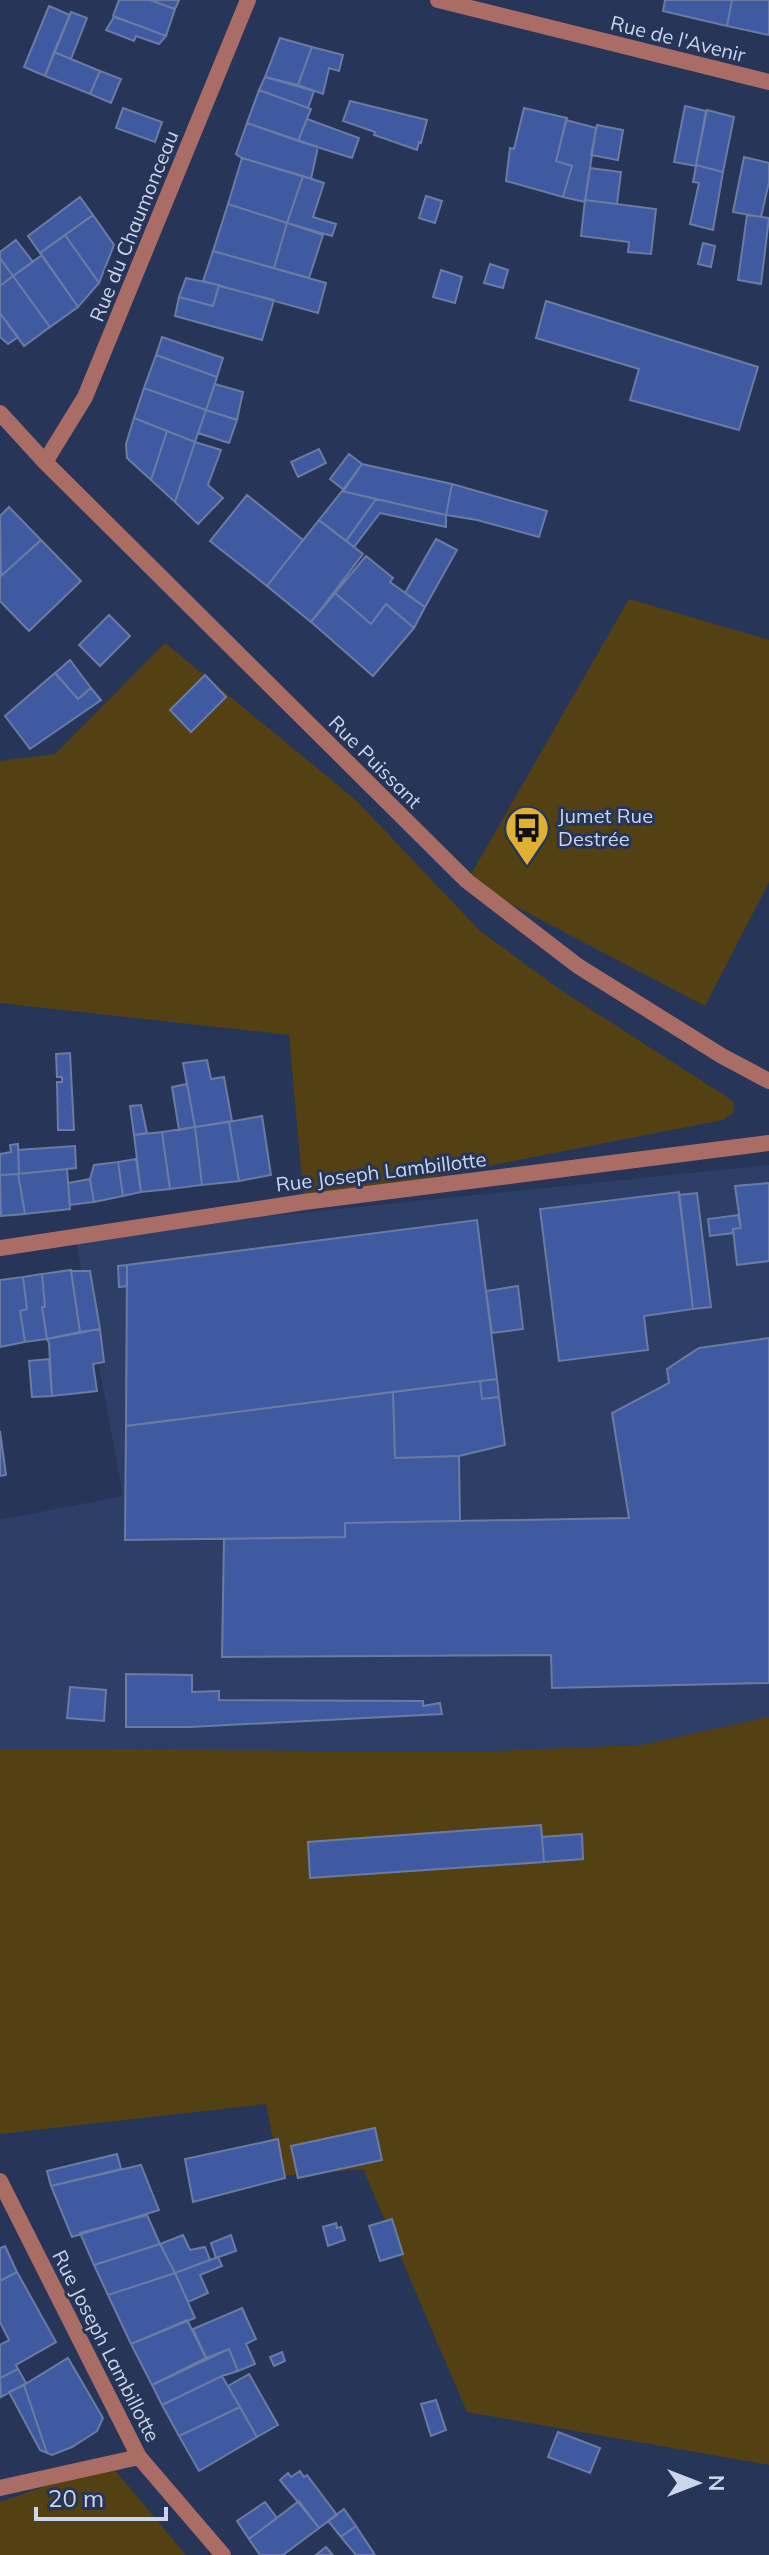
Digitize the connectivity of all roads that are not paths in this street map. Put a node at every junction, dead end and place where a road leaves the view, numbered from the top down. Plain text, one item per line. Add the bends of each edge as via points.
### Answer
1 (248, 0) edge
2 (438, 0) edge
3 (769, 82) edge
4 (0, 413) edge
5 (45, 462) junction
6 (769, 1081) edge
7 (769, 1143) edge
8 (0, 1248) edge
9 (0, 2181) edge
10 (139, 2457) junction
11 (0, 2488) edge
12 (223, 2555) edge

1 - 5 street, Rue du Chaumonceau via 85,397
2 - 3 street, Rue de l'Avenir
4 - 5 street, Rue Puissant
5 - 6 street, Rue Puissant via 467,881 578,966
7 - 8 street, Rue Joseph Lambillotte via 304,1202
9 - 10 street, Rue Joseph Lambillotte
10 - 11 street
10 - 12 street, Rue Joseph Lambillotte

